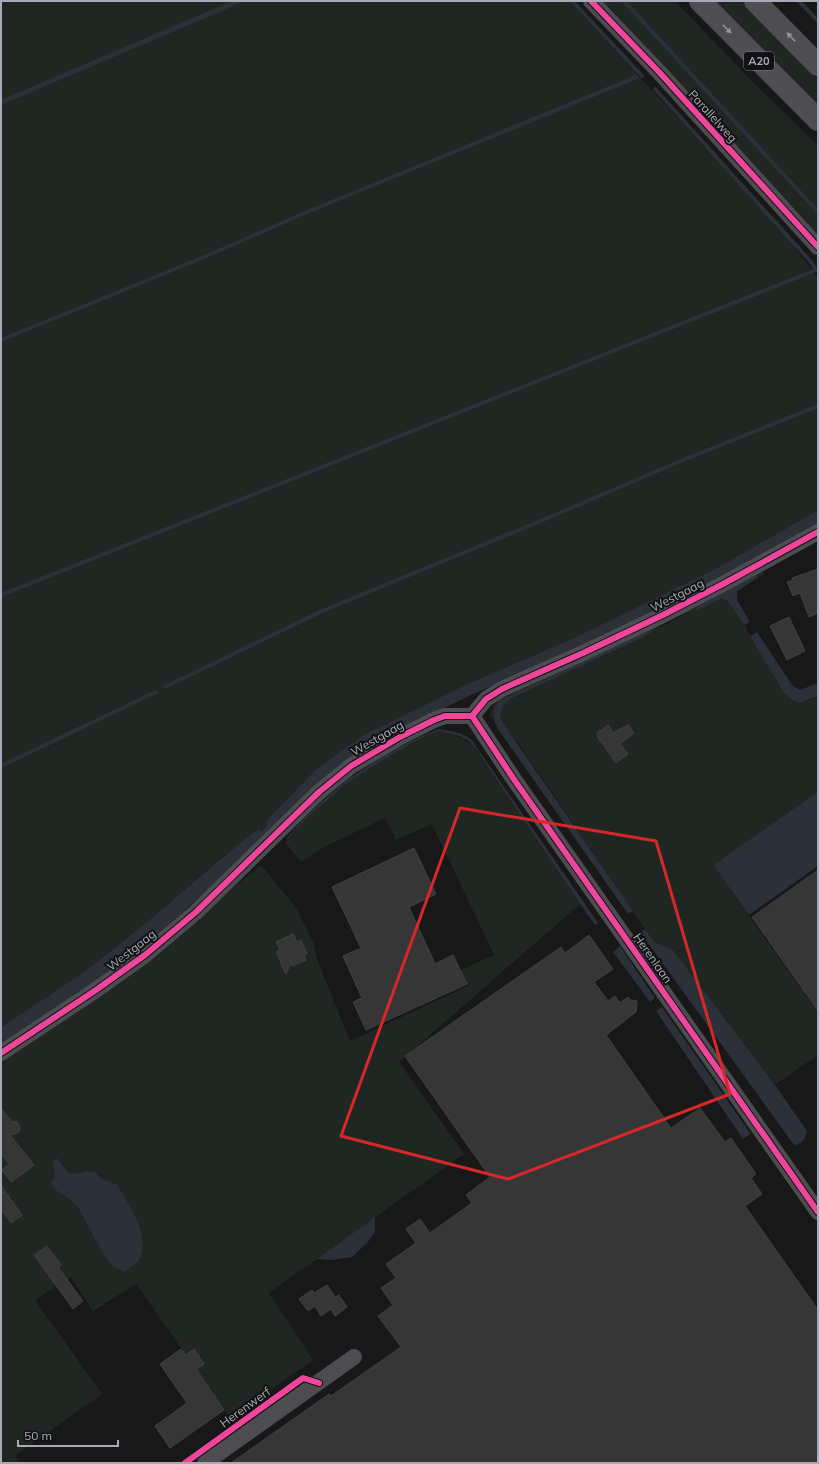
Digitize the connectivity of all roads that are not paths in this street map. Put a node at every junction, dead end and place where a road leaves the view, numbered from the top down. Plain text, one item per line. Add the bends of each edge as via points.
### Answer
1 (591, 1) edge
2 (700, 1) edge
3 (755, 1) edge
4 (818, 65) edge
5 (818, 120) edge
6 (818, 247) edge
7 (818, 532) edge
8 (472, 716) junction
9 (1, 1053) edge
10 (818, 1212) edge
11 (354, 1357) dead end
12 (205, 1463) edge

1 - 6 street, Parallelweg
2 -> 5 highway, A20
4 -> 3 highway
7 - 8 street, Westgaag via 663,615 502,689 486,699
8 - 9 street, Westgaag via 445,716 434,720 350,766 319,792 196,912 145,955
8 - 10 street, Herenlaan
11 - 12 street, Herenwerf

